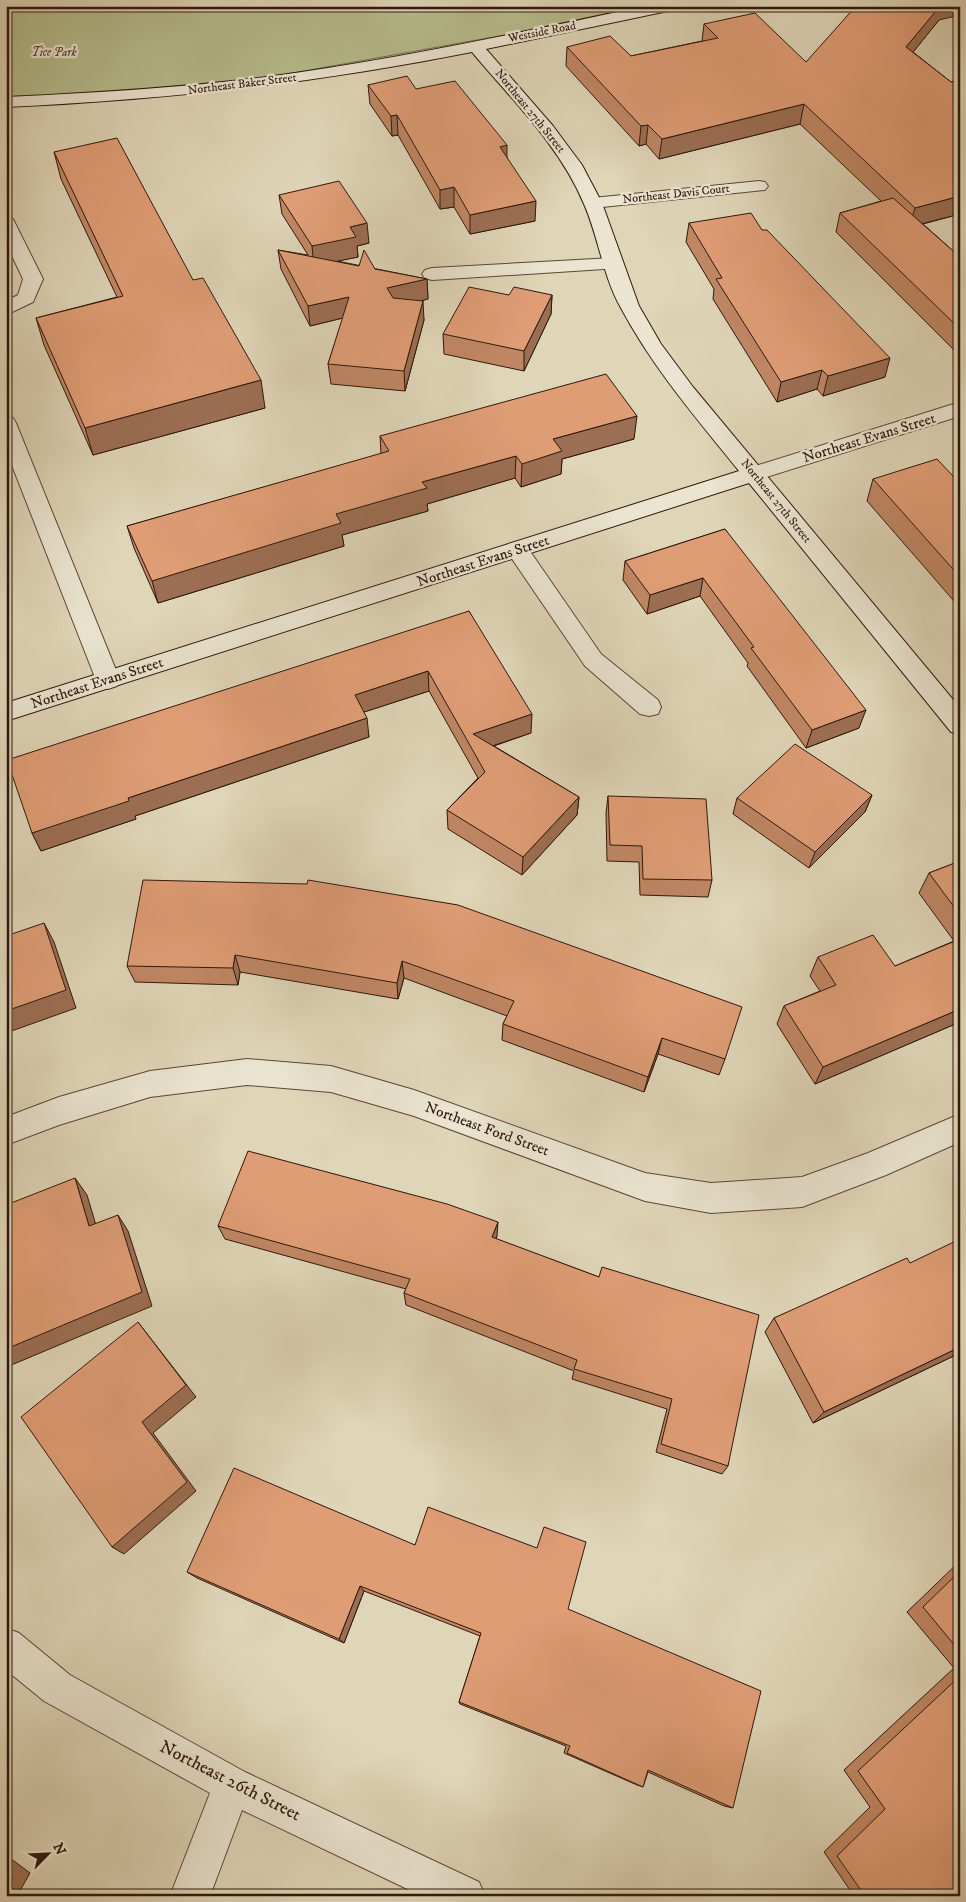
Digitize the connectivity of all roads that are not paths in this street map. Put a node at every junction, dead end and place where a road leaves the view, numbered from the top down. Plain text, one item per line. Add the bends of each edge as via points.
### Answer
1 (668, 6) edge
2 (475, 46) junction
3 (6, 102) edge
4 (760, 186) dead end
5 (593, 203) junction
6 (6, 223) edge
7 (613, 264) junction
8 (432, 274) dead end
9 (6, 309) edge
10 (960, 409) edge
11 (6, 423) edge
12 (754, 474) junction
13 (517, 550) junction
14 (108, 680) junction
15 (649, 708) dead end
16 (6, 712) edge
17 (960, 725) edge
18 (960, 1128) edge
19 (6, 1131) edge
20 (6, 1646) edge
21 (232, 1785) junction
22 (190, 1896) edge
23 (464, 1896) edge

1 - 2 street, Westside Road
2 - 3 street, Northeast Baker Street via 355,69 247,84
2 - 5 street, Northeast 27th Street via 562,147
4 - 5 street, Northeast Davis Court
5 - 7 street, Northeast 27th Street
6 - 9 street via 33,279 26,298
7 - 8 street
7 - 12 street, Northeast 27th Street via 629,306 652,346
10 - 12 street, Northeast Evans Street
11 - 14 street
12 - 13 street, Northeast Evans Street
12 - 17 street, Northeast 27th Street
13 - 14 street, Northeast Evans Street
13 - 15 street via 593,660
14 - 16 street, Northeast Evans Street
18 - 19 street, Northeast Ford Street via 802,1192 711,1198 645,1186 414,1103 331,1079 247,1072 150,1084 59,1111
20 - 21 street, Northeast 26th Street via 57,1688
21 - 22 street
21 - 23 street, Northeast 26th Street

